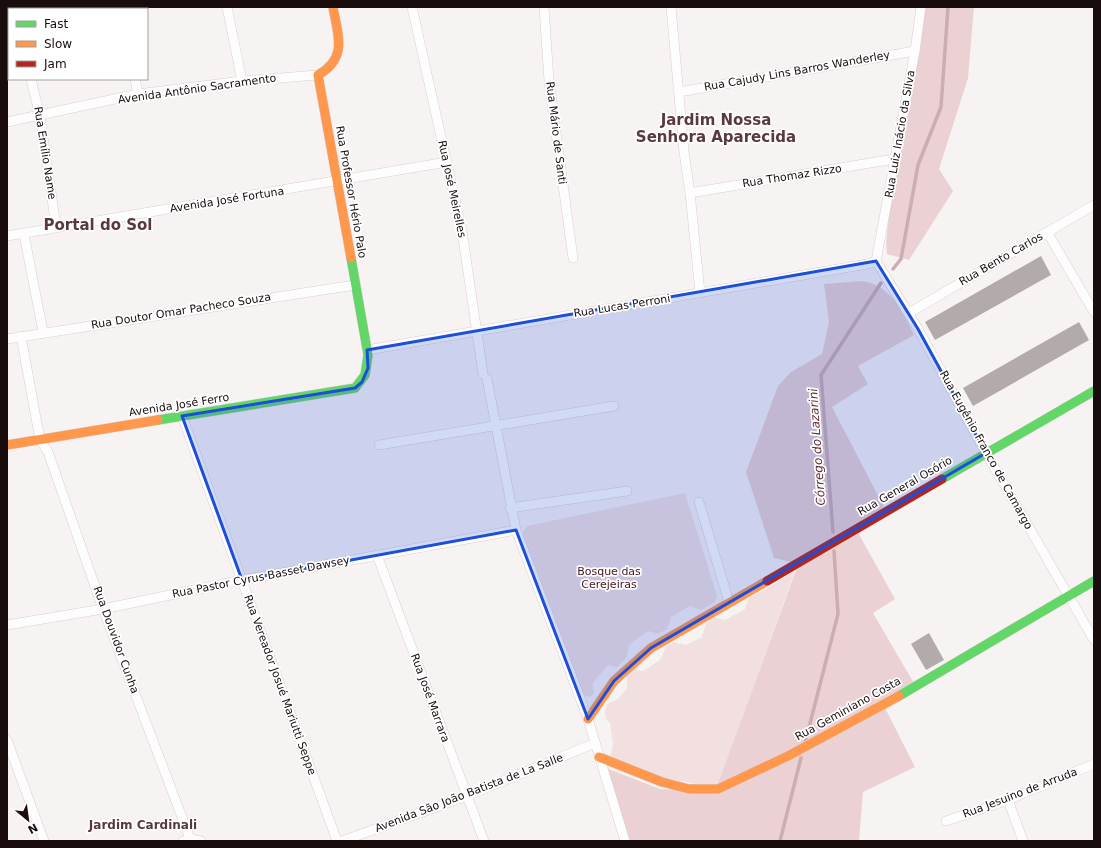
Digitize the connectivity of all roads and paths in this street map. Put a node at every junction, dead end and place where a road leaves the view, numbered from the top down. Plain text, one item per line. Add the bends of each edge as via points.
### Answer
1 (227, 7) edge
2 (333, 7) edge
3 (412, 7) edge
4 (544, 7) edge
5 (671, 7) edge
6 (921, 7) edge
7 (915, 51) junction
8 (318, 74) junction
9 (31, 80) edge
10 (135, 80) edge
11 (242, 81) junction
12 (679, 92) junction
13 (138, 94) junction
14 (40, 116) junction
15 (7, 122) edge
16 (894, 159) junction
17 (447, 162) junction
18 (338, 182) junction
19 (690, 192) junction
20 (1094, 205) edge
21 (56, 227) junction
22 (1047, 232) junction
23 (24, 234) junction
24 (7, 236) edge
25 (573, 258) dead end
26 (876, 261) junction
27 (355, 285) junction
28 (700, 293) junction
29 (1094, 312) edge
30 (909, 313) junction
31 (477, 330) junction
32 (43, 332) junction
33 (21, 336) junction
34 (7, 339) edge
35 (367, 350) junction
36 (355, 388) joint
37 (1094, 391) edge
38 (614, 406) dead end
39 (182, 416) junction
40 (497, 426) junction
41 (40, 440) junction
42 (379, 445) dead end
43 (7, 446) edge
44 (986, 453) junction
45 (627, 491) dead end
46 (699, 502) dead end
47 (510, 508) junction
48 (516, 530) junction
49 (378, 555) junction
50 (242, 580) junction
51 (1094, 581) edge
52 (1069, 596) junction
53 (729, 602) junction
54 (103, 609) junction
55 (7, 625) edge
56 (1094, 640) edge
57 (588, 719) junction
58 (7, 740) edge
59 (595, 743) junction
60 (599, 756) junction
61 (1094, 764) edge
62 (467, 796) junction
63 (1008, 800) junction
64 (946, 821) dead end
65 (188, 840) edge
66 (44, 841) edge
67 (201, 841) edge
68 (337, 841) edge
69 (342, 841) edge
70 (484, 841) edge
71 (624, 841) edge
72 (1023, 841) edge

1 - 11 street
2 - 8 street via 339,50 334,64
3 - 17 street, Rua José Meirelles
4 - 25 street, Rua Mário de Santi via 550,81
5 - 12 street
6 - 7 street, Rua Luiz Inácio da Silva
7 - 12 street, Rua Cajudy Lins Barros Wanderley
7 - 16 street, Rua Luiz Inácio da Silva
8 - 11 street, Avenida Antônio Sacramento
8 - 18 street, Rua Professor Hério Palo
9 - 14 street, Rua Emílio Name
10 - 13 street
11 - 13 street, Avenida Antônio Sacramento
12 - 19 street
13 - 14 street, Avenida Antônio Sacramento
14 - 15 street, Avenida Antônio Sacramento
14 - 21 street, Rua Emílio Name
16 - 19 street, Rua Thomaz Rizzo
16 - 26 street, Rua Luiz Inácio da Silva
17 - 18 street, Avenida José Fortuna
17 - 31 street, Rua José Meirelles via 462,231
18 - 21 street, Avenida José Fortuna
18 - 27 street, Rua Professor Hério Palo
19 - 28 street
20 - 22 street, Rua Bento Carlos
21 - 23 street, Avenida José Fortuna
22 - 29 street
22 - 30 street, Rua Bento Carlos
23 - 24 street, Avenida José Fortuna
23 - 32 street
26 - 28 street, Rua Lucas Perroni
26 - 30 street, Rua Eugênio Franco de Camargo
27 - 32 street, Rua Doutor Omar Pacheco Souza
27 - 35 street, Rua Professor Hério Palo
28 - 31 street, Rua Lucas Perroni
30 - 44 street, Rua Eugênio Franco de Camargo
31 - 35 street, Rua Lucas Perroni
31 - 40 street, Rua José Meirelles
32 - 33 street, Rua Doutor Omar Pacheco Souza
33 - 34 street, Rua Doutor Omar Pacheco Souza
33 - 41 street
35 - 36 street, Rua Professor Hério Palo via 368,368 362,382
36 - 39 street, Avenida José Ferro
37 - 44 street, Rua General Osório
38 - 40 street
39 - 41 street, Avenida José Ferro
39 - 50 street, Rua Vereador Josué Mariutti Seppe
40 - 42 street
40 - 47 street, Rua José Meirelles
41 - 43 street, Avenida José Ferro
41 - 54 street, Rua Douvidor Cunha via 48,452
44 - 52 street, Rua Eugênio Franco de Camargo
44 - 53 street, Rua General Osório
45 - 47 street
46 - 53 street
47 - 48 street, Rua José Meirelles
48 - 49 street, Rua Pastor Cyrus Basset Dawsey
48 - 57 street, Rua José Meirelles
49 - 50 street, Rua Pastor Cyrus Basset Dawsey
49 - 62 street, Rua José Marrara
50 - 54 street, Rua Pastor Cyrus Basset Dawsey
50 - 68 street, Rua Vereador Josué Mariutti Seppe
51 - 52 street, Rua Geminiano Costa
52 - 56 street, Rua Eugênio Franco de Camargo
52 - 60 street, Rua Geminiano Costa via 909,690 788,756 718,789 689,789 662,782
53 - 57 street, Rua General Osório via 651,648 614,682
54 - 55 street, Rua Pastor Cyrus Basset Dawsey
54 - 65 street, Rua Douvidor Cunha
57 - 59 street, Rua José Meirelles
58 - 66 street
59 - 60 street, Rua José Meirelles
59 - 62 street, Avenida São João Batista de La Salle
60 - 71 street, Rua José Meirelles
61 - 63 street, Rua Jesuino de Arruda
62 - 69 street, Avenida São João Batista de La Salle
62 - 70 street, Rua José Marrara
63 - 64 street, Rua Jesuino de Arruda
63 - 72 street
65 - 67 street

